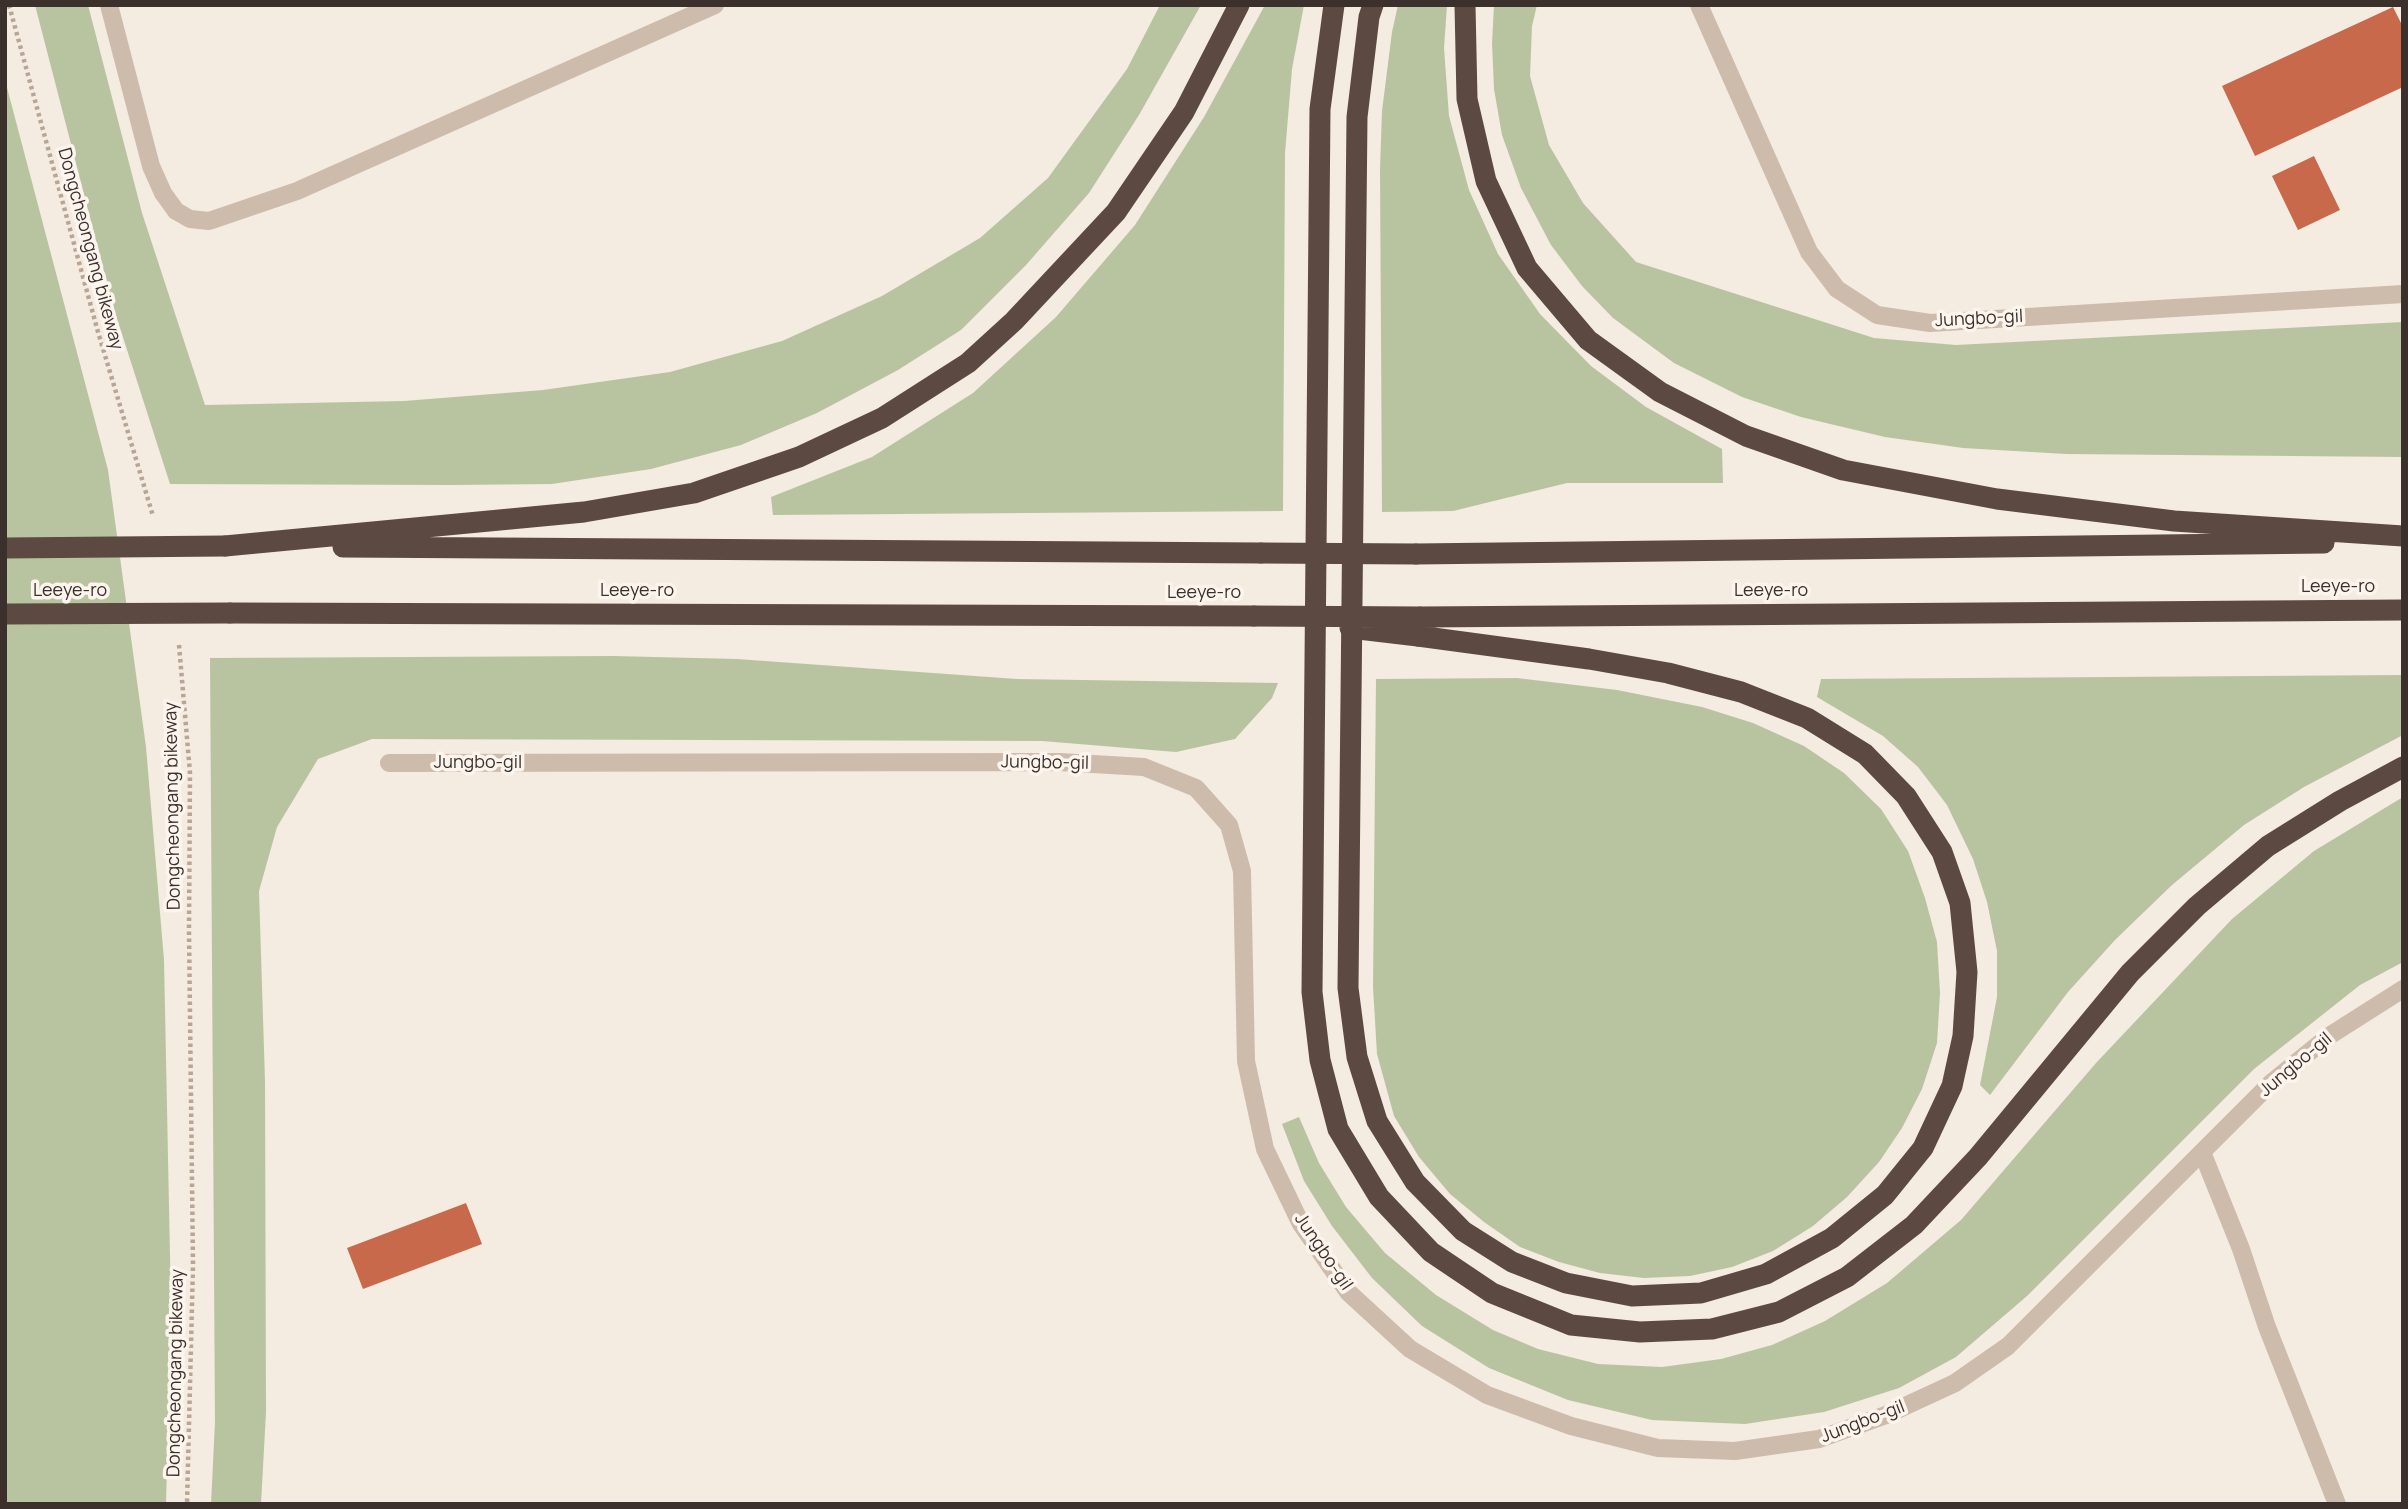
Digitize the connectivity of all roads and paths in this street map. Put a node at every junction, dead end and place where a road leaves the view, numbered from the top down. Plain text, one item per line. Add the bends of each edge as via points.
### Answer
1 (9, 5) edge
2 (109, 5) edge
3 (715, 5) edge
4 (1239, 5) edge
5 (1334, 5) edge
6 (1373, 5) edge
7 (1465, 5) edge
8 (1699, 5) edge
9 (2403, 294) edge
10 (154, 519) dead end
11 (2403, 536) edge
12 (2403, 542) edge
13 (225, 546) junction
14 (5, 548) edge
15 (2403, 610) edge
16 (5, 614) edge
17 (1419, 626) junction
18 (177, 634) dead end
19 (388, 763) dead end
20 (2403, 767) edge
21 (2403, 989) edge
22 (2202, 1152) junction
23 (187, 1504) edge
24 (2337, 1504) edge

1 - 10 path, Dongcheongang bikeway via 97,332
2 - 3 lane via 151,166 163,193 176,211 190,219 209,221 298,191
4 - 13 highway via 1184,112 1116,212 968,363 882,418 799,457 694,493 584,512
5 - 20 highway via 1320,109 1312,992 1320,1060 1338,1129 1380,1197 1431,1252 1492,1293 1571,1325 1640,1332 1712,1329 1779,1312 1847,1277 1914,1225 1979,1157 2130,973 2197,906 2268,846
6 - 17 highway via 1357,117 1349,988 1357,1057 1377,1121 1415,1182 1463,1231 1512,1262 1566,1283 1632,1296 1701,1293 1766,1273 1832,1238 1885,1195 1923,1148 1952,1086 1963,1036 1967,972 1960,903 1942,852 1906,796 1865,754 1807,718 1741,692 1668,673
7 - 11 highway via 1467,99 1486,181 1527,268 1588,340 1660,392 1746,436 1843,470 1997,499 2174,521
8 - 9 lane, Jungbo-gil via 1809,252 1837,289 1877,315 1930,323
12 - 13 highway, bridge via 1416,554
13 - 14 highway, bridge
15 - 17 highway, Leeye-ro
16 - 17 highway, Leeye-ro, bridge via 1255,616
18 - 23 path, Dongcheongang bikeway via 190,773 193,1265
19 - 22 lane, Jungbo-gil via 1059,762 1144,767 1196,788 1229,825 1242,871 1246,1061 1265,1149 1301,1224 1348,1292 1410,1349 1487,1395 1571,1426 1658,1448 1735,1451 1819,1439 1955,1383 2008,1346
21 - 22 lane, Jungbo-gil via 2310,1051
22 - 24 lane

